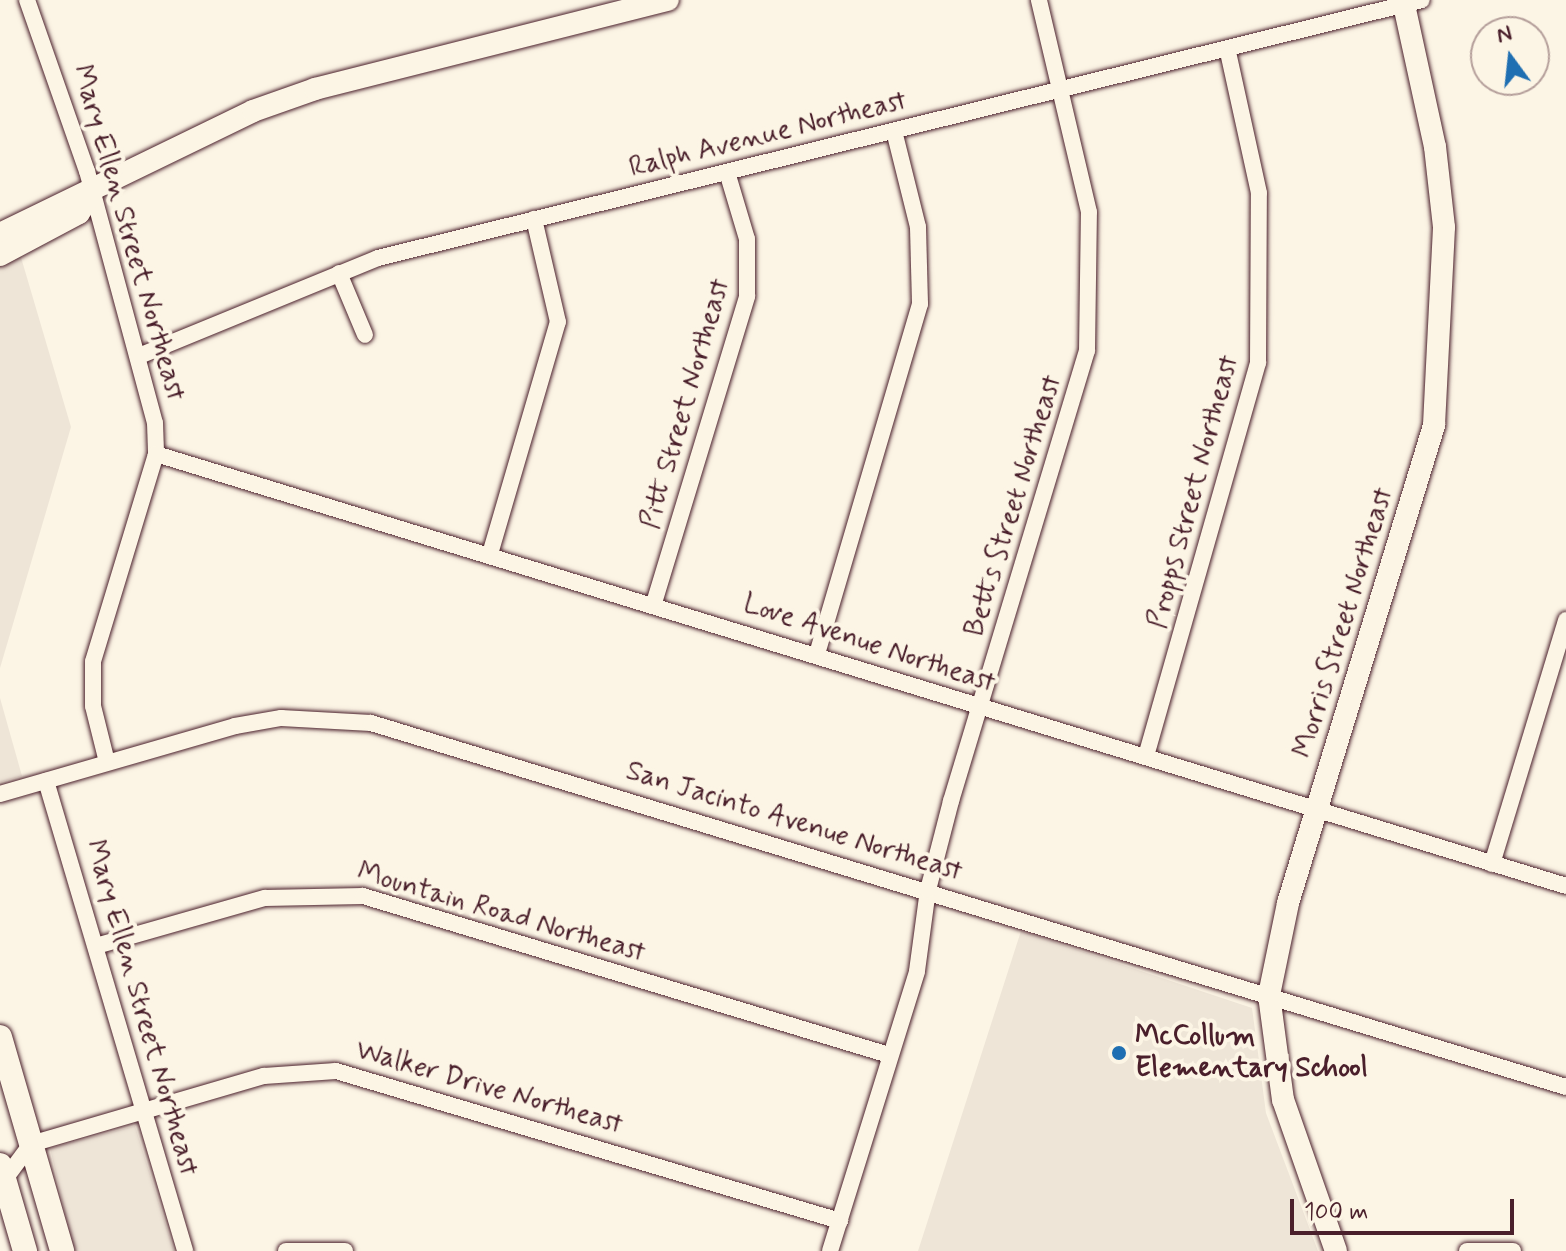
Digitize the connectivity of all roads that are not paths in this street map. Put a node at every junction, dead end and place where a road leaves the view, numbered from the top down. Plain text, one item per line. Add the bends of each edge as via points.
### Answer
1 (668, 0) edge
2 (1039, 0) edge
3 (32, 1) edge
4 (1410, 2) edge
5 (1227, 48) junction
6 (1061, 89) junction
7 (894, 131) junction
8 (727, 172) junction
9 (93, 191) junction
10 (534, 219) junction
11 (0, 234) edge
12 (0, 255) edge
13 (339, 273) junction
14 (365, 335) dead end
15 (139, 356) junction
16 (156, 454) junction
17 (490, 554) junction
18 (654, 603) junction
19 (1566, 620) edge
20 (817, 654) junction
21 (978, 707) junction
22 (1146, 756) junction
23 (107, 762) junction
24 (46, 781) junction
25 (0, 794) edge
26 (1319, 809) junction
27 (1492, 864) junction
28 (1566, 886) edge
29 (928, 890) junction
30 (96, 946) junction
31 (1269, 995) junction
32 (0, 1037) edge
33 (889, 1055) junction
34 (1566, 1087) edge
35 (144, 1111) junction
36 (31, 1144) junction
37 (2, 1177) edge
38 (840, 1221) junction
39 (25, 1251) edge
40 (62, 1251) edge
41 (185, 1251) edge
42 (286, 1251) edge
43 (345, 1251) edge
44 (830, 1251) edge
45 (1336, 1251) edge
46 (1467, 1251) edge
47 (1513, 1251) edge

1 - 9 street via 315,89 253,111
2 - 6 street, Betts Street Northeast
3 - 9 street, Mary Ellen Street Northeast
4 - 5 street, Ralph Avenue Northeast
4 - 26 street, Morris Street Northeast via 1444,227 1434,425
5 - 6 street, Ralph Avenue Northeast
5 - 22 street, Propps Street Northeast via 1259,193 1258,363
6 - 7 street, Ralph Avenue Northeast
6 - 21 street, Betts Street Northeast via 1089,212 1087,351
7 - 8 street, Ralph Avenue Northeast
7 - 20 street via 918,227 920,304
8 - 10 street, Ralph Avenue Northeast
8 - 18 street, Pitt Street Northeast via 747,239 747,296
9 - 11 street
9 - 12 street via 79,213
9 - 15 street, Mary Ellen Street Northeast
10 - 13 street, Ralph Avenue Northeast
10 - 17 street via 558,322
13 - 14 street
13 - 15 street, Ralph Avenue Northeast via 206,334
15 - 16 street, Mary Ellen Street Northeast
16 - 17 street, Love Avenue Northeast
16 - 23 street, Mary Ellen Street Northeast via 93,662 93,706
17 - 18 street, Love Avenue Northeast
18 - 20 street, Love Avenue Northeast
19 - 27 street
20 - 21 street, Love Avenue Northeast
21 - 22 street, Love Avenue Northeast
21 - 29 street, Betts Street Northeast
22 - 26 street, Love Avenue Northeast
23 - 24 street, San Jacinto Avenue Northeast
23 - 29 street, San Jacinto Avenue Northeast via 281,718 371,723
24 - 25 street, San Jacinto Avenue Northeast
24 - 30 street, Mary Ellen Street Northeast
26 - 27 street, Love Avenue Northeast
26 - 31 street, Morris Street Northeast
27 - 28 street, Love Avenue Northeast
29 - 31 street, San Jacinto Avenue Northeast
29 - 33 street, Betts Street Northeast via 923,947
30 - 33 street, Mountain Road Northeast via 265,898 363,896
30 - 35 street, Mary Ellen Street Northeast
31 - 34 street, San Jacinto Avenue Northeast
31 - 45 street, Morris Street Northeast via 1283,1100
32 - 36 main road
33 - 38 street, Betts Street Northeast
35 - 36 street, Walker Drive Northeast
35 - 38 street, Walker Drive Northeast via 264,1076 336,1071
35 - 41 street, Mary Ellen Street Northeast
36 - 37 street
36 - 40 main road
37 - 39 main road
38 - 44 street, Betts Street Northeast
42 - 43 street
46 - 47 street

